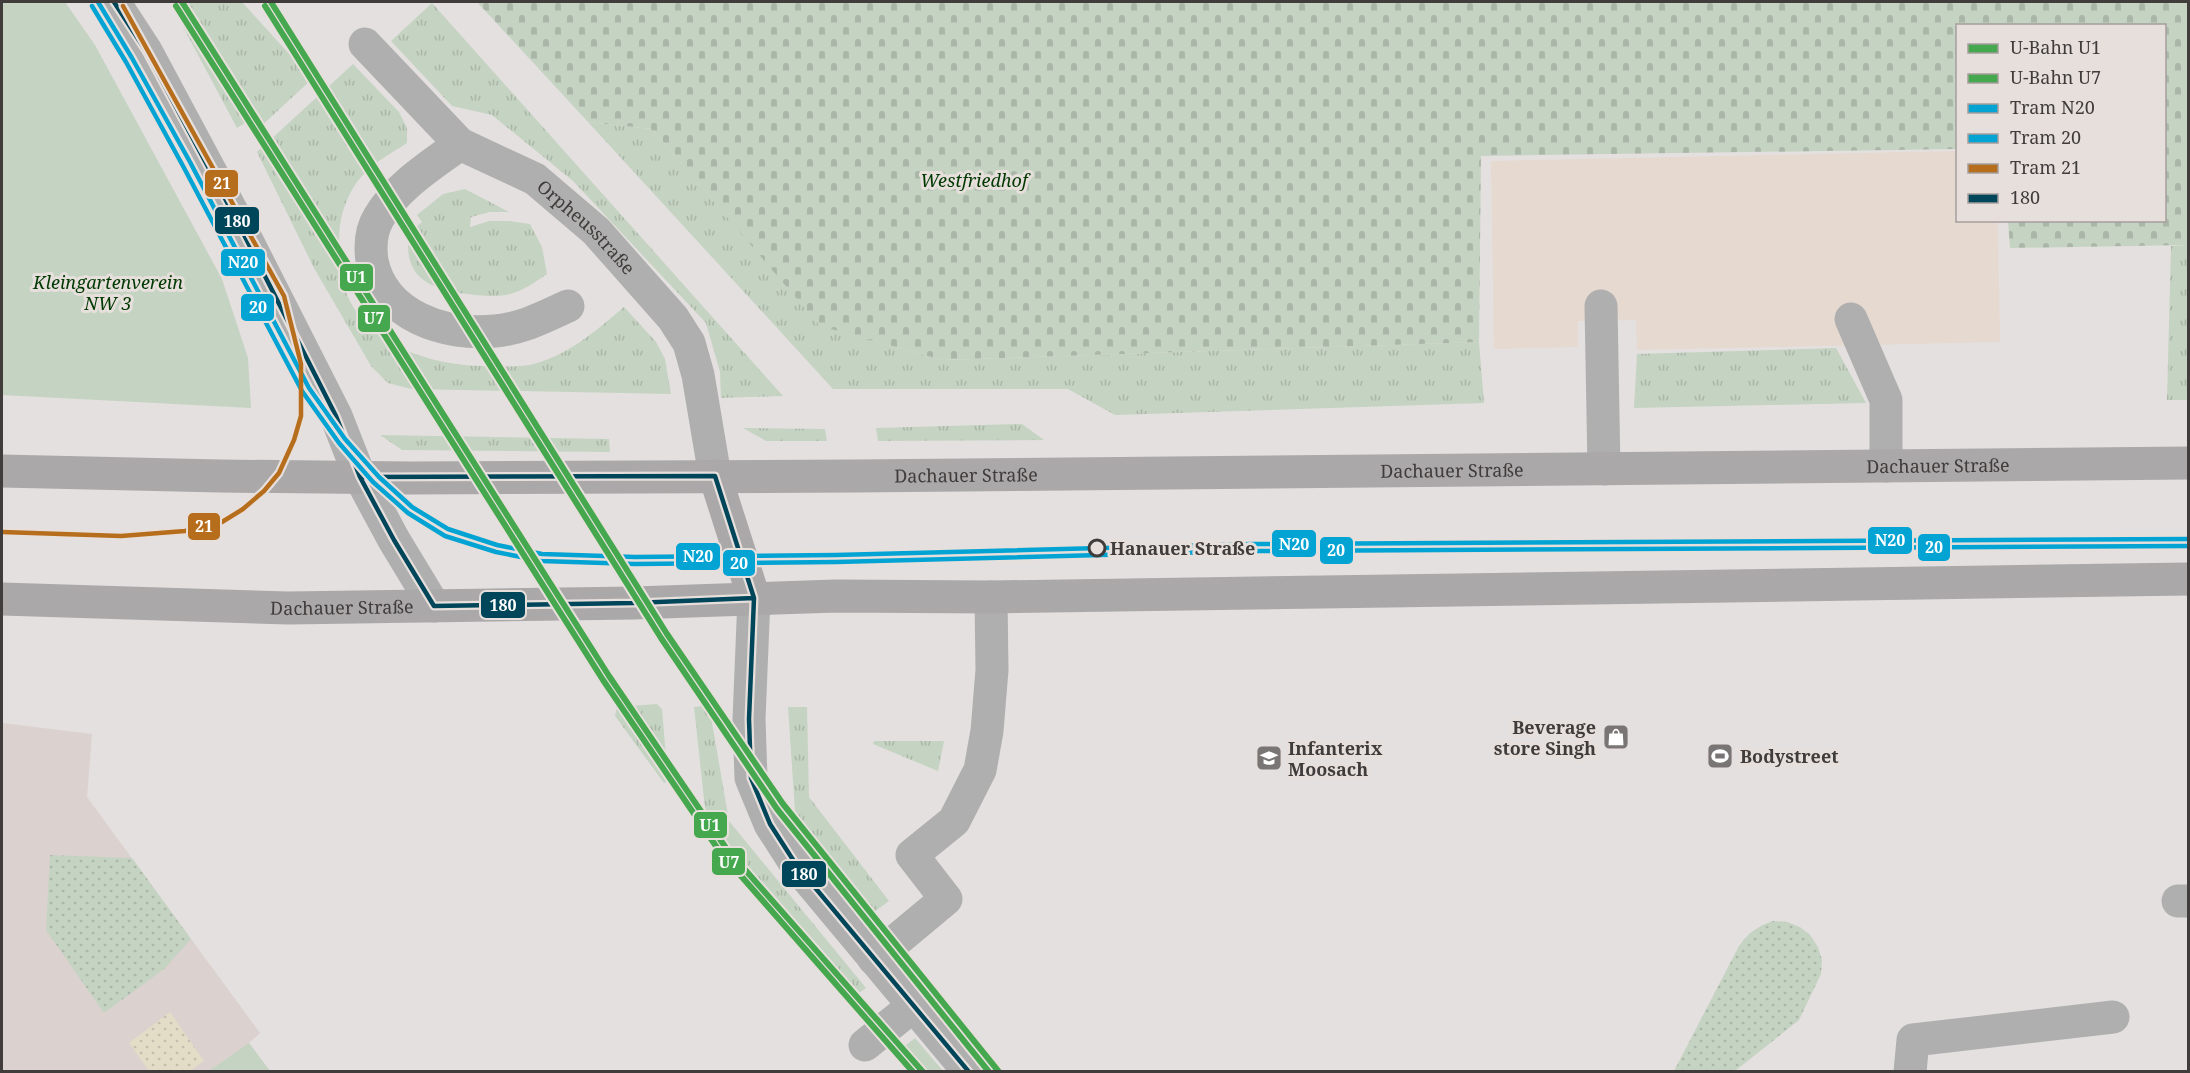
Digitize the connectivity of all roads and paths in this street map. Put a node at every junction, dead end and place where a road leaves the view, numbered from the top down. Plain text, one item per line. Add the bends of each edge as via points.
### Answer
1 (114, 2) edge
2 (365, 44) dead end
3 (460, 144) junction
4 (568, 306) dead end
5 (1601, 306) dead end
6 (1851, 319) dead end
7 (2188, 463) edge
8 (1886, 466) junction
9 (1604, 468) junction
10 (2, 471) edge
11 (715, 476) junction
12 (360, 477) junction
13 (2188, 579) edge
14 (991, 597) junction
15 (754, 598) junction
16 (2, 599) edge
17 (434, 606) junction
18 (874, 959) junction
19 (913, 1006) junction
20 (2113, 1017) dead end
21 (866, 1044) dead end
22 (969, 1071) edge
23 (1910, 1071) edge

1 - 12 street via 151,62 252,251 336,416
2 - 3 street, Orpheusstraße
3 - 4 street via 402,190 377,219 371,241 379,283 402,310 440,326 467,330 523,326
3 - 11 street, Orpheusstraße via 535,179 596,231 673,318 688,343 698,375
5 - 9 street
6 - 8 street via 1886,400
7 - 8 main road, Dachauer Straße
8 - 9 main road, Dachauer Straße
9 - 11 main road, Dachauer Straße
10 - 12 main road, Dachauer Straße
11 - 12 main road, Dachauer Straße
11 - 15 main road
12 - 17 street
13 - 14 main road, Dachauer Straße
14 - 15 main road, Dachauer Straße
14 - 18 street via 992,670 980,771 954,821 912,855 946,899
15 - 17 main road, Dachauer Straße
15 - 18 street via 751,778 770,824 797,866
16 - 17 main road, Dachauer Straße via 288,608
18 - 19 street
19 - 21 street
19 - 22 street
20 - 23 street via 1913,1040

